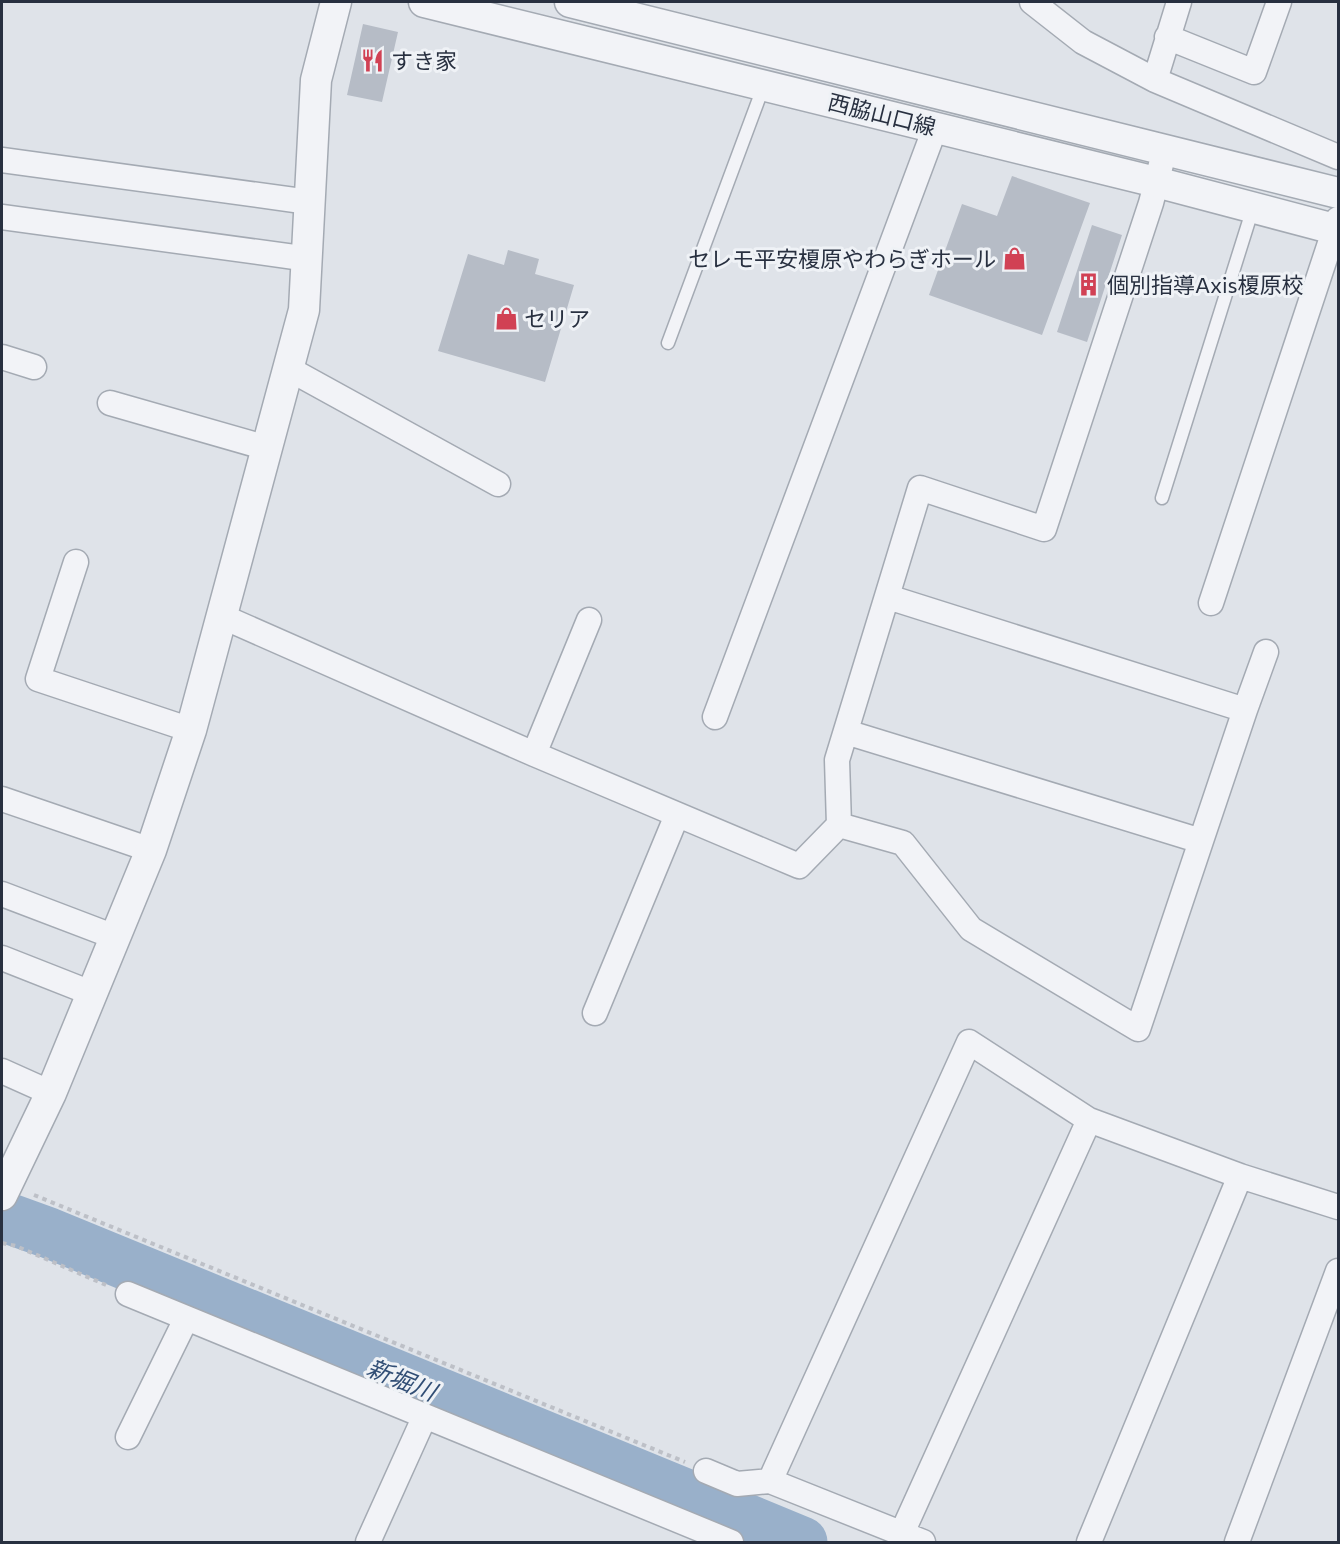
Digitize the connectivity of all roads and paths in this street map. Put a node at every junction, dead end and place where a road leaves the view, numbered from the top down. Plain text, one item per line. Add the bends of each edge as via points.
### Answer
1 (336, 2) edge
2 (424, 2) edge
3 (570, 2) edge
4 (1032, 2) edge
5 (1179, 2) edge
6 (1279, 2) edge
7 (1167, 37) junction
8 (1155, 80) junction
9 (764, 85) junction
10 (935, 128) junction
11 (1165, 149) junction
12 (1338, 157) edge
13 (2, 160) edge
14 (1156, 182) junction
15 (1338, 193) edge
16 (309, 202) junction
17 (1253, 208) junction
18 (2, 217) edge
19 (1337, 226) edge
20 (309, 259) junction
21 (668, 343) dead end
22 (2, 357) edge
23 (34, 368) dead end
24 (289, 369) junction
25 (110, 403) dead end
26 (267, 448) junction
27 (498, 484) dead end
28 (1162, 498) dead end
29 (76, 562) dead end
30 (888, 597) junction
31 (1211, 603) dead end
32 (221, 616) junction
33 (588, 620) dead end
34 (1266, 652) dead end
35 (1245, 710) junction
36 (715, 717) dead end
37 (191, 730) junction
38 (846, 732) junction
39 (534, 754) junction
40 (2, 798) edge
41 (677, 815) junction
42 (839, 825) junction
43 (1201, 841) junction
44 (151, 850) junction
45 (2, 894) edge
46 (115, 937) junction
47 (2, 958) edge
48 (91, 993) junction
49 (596, 1013) dead end
50 (2, 1071) edge
51 (51, 1093) junction
52 (1089, 1120) junction
53 (1240, 1176) junction
54 (4, 1189) edge
55 (1338, 1207) edge
56 (2, 1243) edge
57 (1338, 1271) edge
58 (128, 1294) joint
59 (186, 1319) junction
60 (424, 1418) junction
61 (128, 1437) dead end
62 (706, 1471) joint
63 (770, 1481) junction
64 (718, 1537) edge
65 (913, 1538) edge
66 (368, 1542) edge
67 (1089, 1542) edge
68 (1237, 1542) edge

1 - 16 street via 316,80
2 - 9 street, 西脇山口線
3 - 11 street, 西脇山口線
4 - 8 street via 1083,42
5 - 7 street
6 - 7 street via 1254,72
7 - 8 street
8 - 12 street
9 - 10 street, 西脇山口線
9 - 21 lane
10 - 14 street, 西脇山口線
10 - 36 street
11 - 14 street
11 - 15 street, 西脇山口線
13 - 16 street
14 - 17 street, 西脇山口線
14 - 30 street via 1044,529 920,488
16 - 20 street
17 - 19 street, 西脇山口線
17 - 28 lane
18 - 20 street
19 - 31 street
20 - 24 street via 304,310
22 - 23 street
24 - 26 street
24 - 27 street
25 - 26 street
26 - 32 street
29 - 37 street via 38,680
30 - 35 street
30 - 38 street
32 - 37 street
32 - 39 street
33 - 39 street
34 - 35 street
35 - 43 street
37 - 44 street
38 - 42 street via 837,760
38 - 43 street
39 - 41 street
40 - 44 street
41 - 42 street via 799,866
41 - 49 street
42 - 43 street via 903,843 970,929 1138,1029
44 - 46 street
45 - 46 street
46 - 48 street
47 - 48 street
48 - 51 street
50 - 51 street
51 - 54 street
52 - 53 street
52 - 63 street via 969,1042
52 - 65 street
53 - 55 street
53 - 67 street
54 - 62 path
56 - 58 path
57 - 68 street
58 - 59 street
59 - 60 street
59 - 61 street
60 - 64 street
60 - 66 street
62 - 63 street via 735,1487
63 - 65 street

